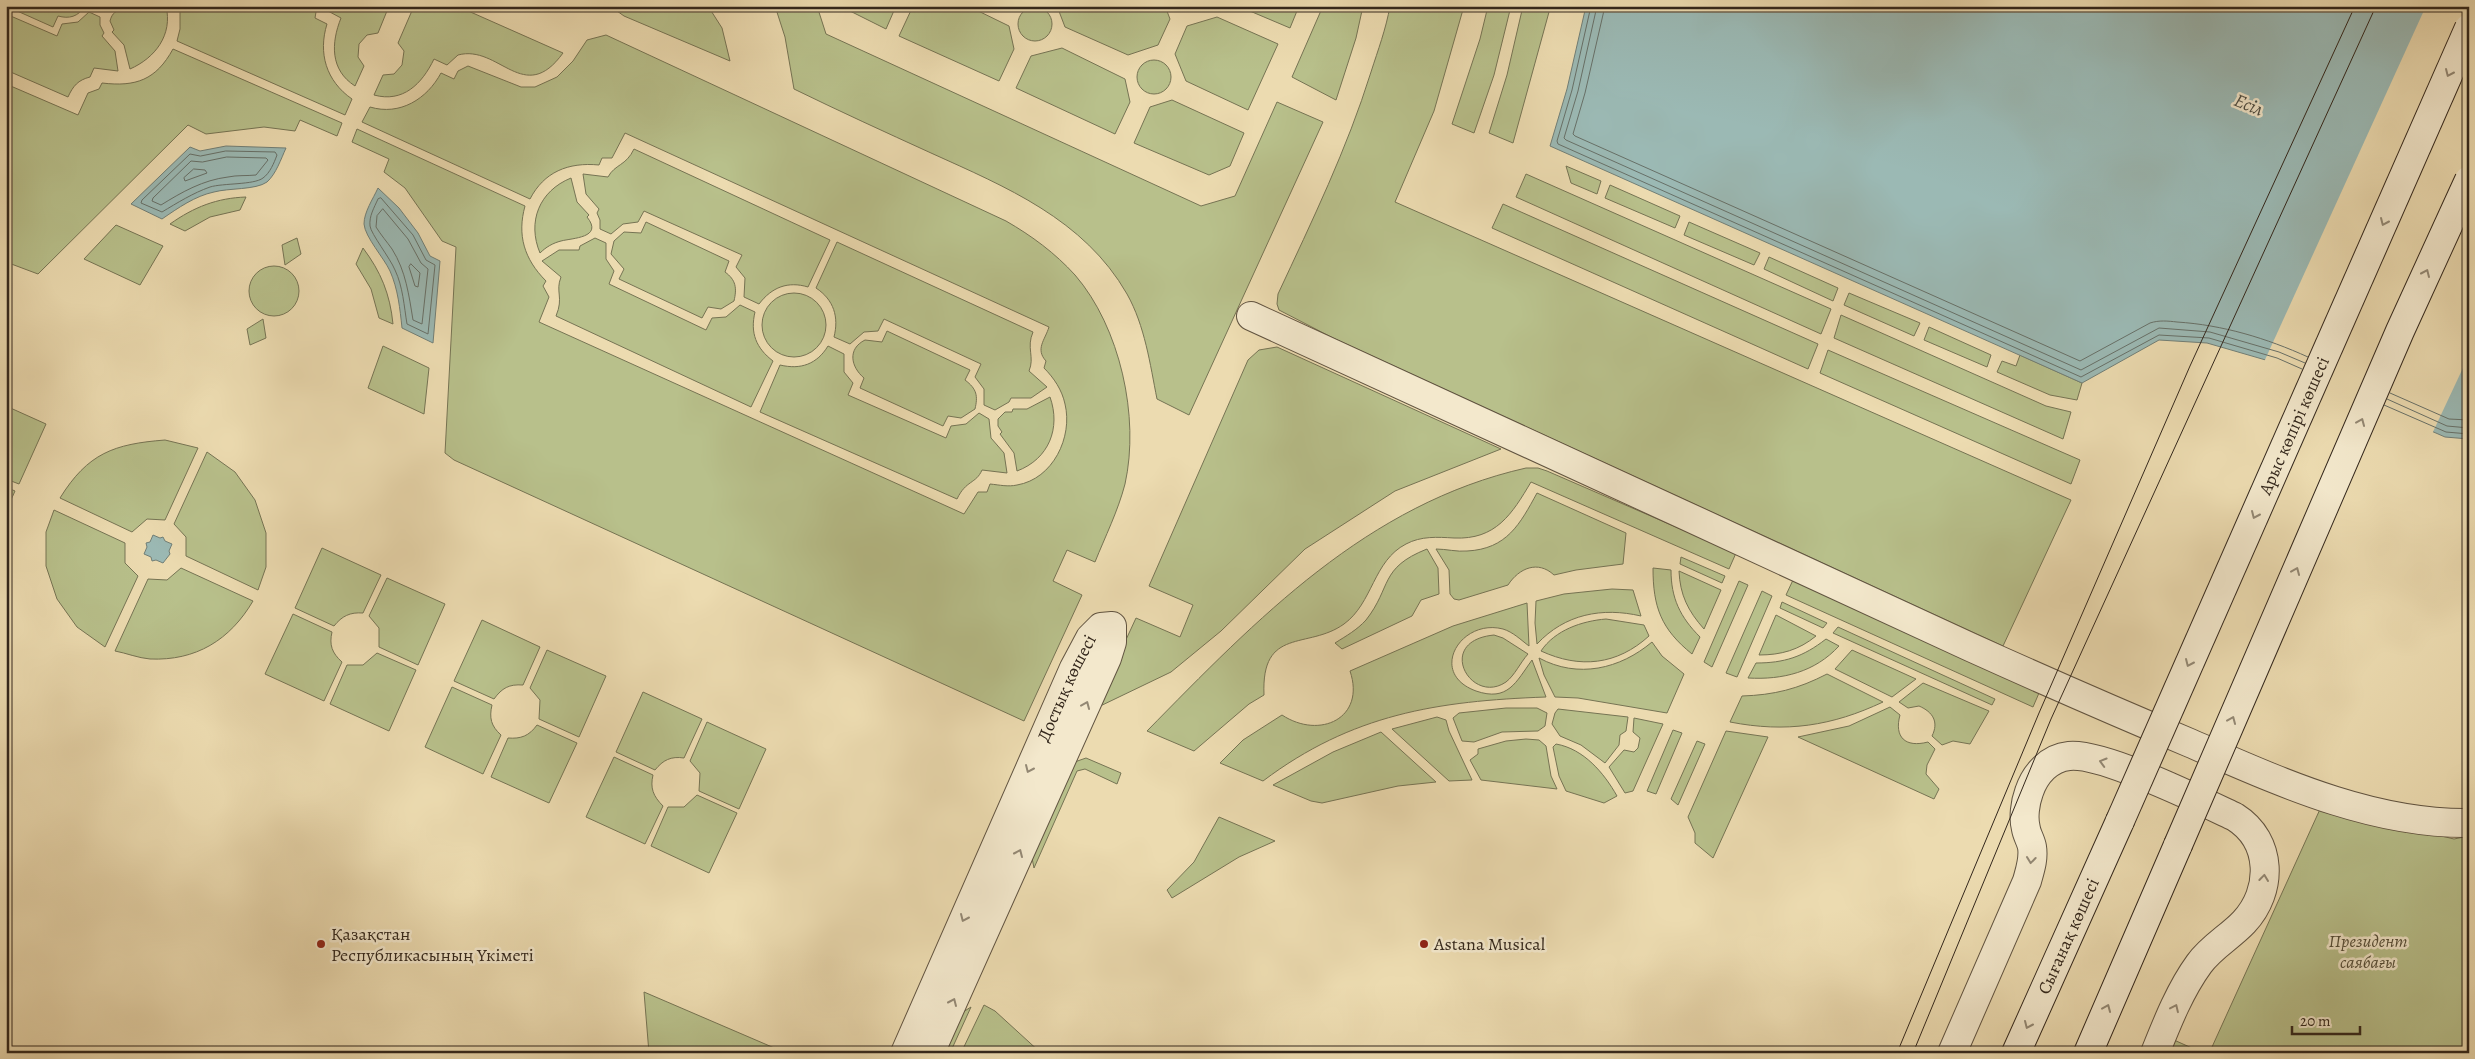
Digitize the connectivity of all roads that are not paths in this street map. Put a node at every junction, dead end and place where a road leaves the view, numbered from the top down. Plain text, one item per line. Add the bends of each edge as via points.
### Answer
1 (2469, 28) edge
2 (2469, 180) edge
3 (1251, 316) dead end
4 (2120, 821) joint
5 (2469, 823) edge
6 (905, 1053) edge
7 (930, 1053) edge
8 (1952, 1053) edge
9 (2016, 1053) edge
10 (2088, 1053) edge
11 (2155, 1053) edge

1 -> 4 street, Арыс көпірі көшесі, bridge
10 -> 2 street, bridge via 2400,331
3 - 5 street via 2082,698 2279,781 2348,805 2400,817 2440,823
4 -> 9 street, Сығанақ көшесі
7 -> 6 street, Достық көшесі via 1107,658 1112,626 1101,627 1090,638 1074,668
11 -> 8 street via 2186,984 2200,962 2244,922 2257,905 2266,872 2264,853 2246,824 2235,816 2118,766 2089,757 2070,756 2056,759 2041,770 2032,783 2025,812 2025,827 2032,847 2027,881

